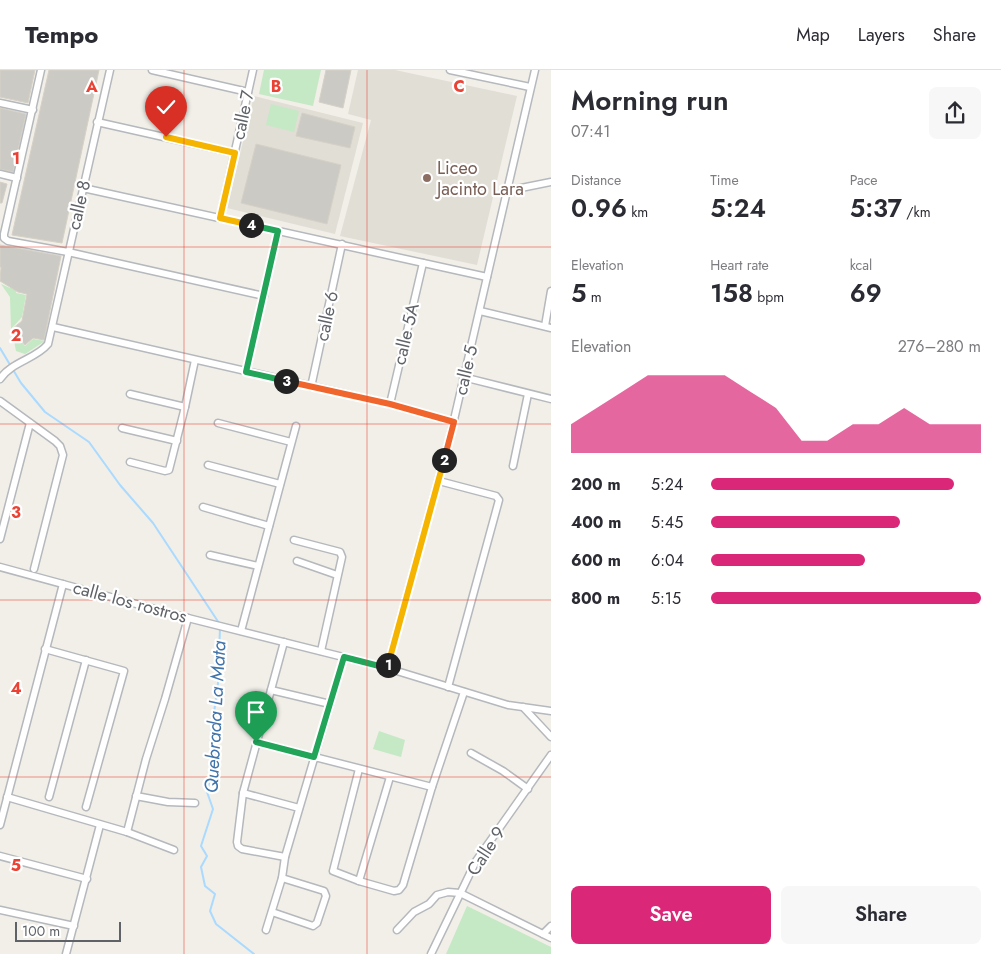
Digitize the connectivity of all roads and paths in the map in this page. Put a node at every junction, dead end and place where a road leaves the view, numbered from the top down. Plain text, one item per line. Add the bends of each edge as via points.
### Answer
1 (41, 70) edge
2 (110, 70) edge
3 (152, 70) edge
4 (253, 70) edge
5 (450, 70) edge
6 (535, 70) edge
7 (530, 87) junction
8 (248, 92) junction
9 (0, 102) edge
10 (32, 110) junction
11 (97, 122) junction
12 (235, 153) junction
13 (0, 174) edge
14 (17, 178) junction
15 (551, 182) edge
16 (83, 188) junction
17 (506, 191) junction
18 (220, 218) junction
19 (278, 231) junction
20 (342, 244) junction
21 (68, 252) junction
22 (423, 263) junction
23 (486, 277) junction
24 (551, 291) edge
25 (264, 296) junction
26 (480, 311) junction
27 (53, 327) junction
28 (548, 327) edge
29 (195, 360) junction
30 (246, 372) junction
31 (2, 377) edge
32 (463, 378) junction
33 (311, 387) junction
34 (130, 394) dead end
35 (528, 394) junction
36 (551, 399) edge
37 (0, 401) edge
38 (390, 404) junction
39 (185, 408) junction
40 (454, 422) junction
41 (30, 423) junction
42 (218, 423) dead end
43 (296, 426) dead end
44 (122, 428) dead end
45 (177, 441) junction
46 (291, 442) junction
47 (130, 462) dead end
48 (208, 465) dead end
49 (514, 466) dead end
50 (438, 481) junction
51 (280, 484) junction
52 (203, 507) dead end
53 (269, 526) junction
54 (0, 539) edge
55 (294, 540) dead end
56 (210, 555) dead end
57 (297, 561) dead end
58 (258, 566) junction
59 (0, 567) edge
60 (34, 568) dead end
61 (337, 575) junction
62 (63, 584) junction
63 (188, 618) junction
64 (241, 631) junction
65 (284, 642) junction
66 (45, 649) junction
67 (321, 651) junction
68 (344, 657) junction
69 (86, 660) junction
70 (387, 668) junction
71 (448, 687) junction
72 (271, 690) junction
73 (464, 692) junction
74 (330, 704) junction
75 (523, 707) junction
76 (551, 711) edge
77 (551, 737) edge
78 (256, 742) junction
79 (471, 753) dead end
80 (551, 754) edge
81 (314, 757) junction
82 (359, 769) junction
83 (390, 776) junction
84 (432, 787) junction
85 (528, 789) junction
86 (243, 793) junction
87 (136, 796) junction
88 (7, 797) junction
89 (49, 797) dead end
90 (195, 803) dead end
91 (86, 808) dead end
92 (300, 808) junction
93 (0, 825) edge
94 (100, 825) junction
95 (127, 832) junction
96 (174, 850) dead end
97 (0, 856) edge
98 (285, 857) junction
99 (282, 878) junction
100 (87, 879) junction
101 (359, 881) junction
102 (460, 893) junction
103 (0, 910) edge
104 (272, 912) junction
105 (74, 926) junction
106 (551, 926) edge
107 (266, 930) dead end
108 (397, 930) dead end
109 (543, 934) junction
110 (551, 938) edge
111 (66, 954) edge
112 (430, 954) edge

1 - 10 street
2 - 11 street, calle 8
3 - 8 street
4 - 8 street, calle 7
5 - 7 street
6 - 7 street, calle 5
7 - 17 street, calle 5
8 - 12 street, calle 7
9 - 10 street
10 - 14 street
11 - 12 street
11 - 16 street, calle 8
12 - 18 street, calle 7
13 - 14 street
14 - 21 street via 4,238
15 - 17 street
16 - 18 street
16 - 21 street, calle 8
17 - 23 street, calle 5
18 - 19 street
19 - 20 street
19 - 25 street
20 - 22 street
20 - 33 street, calle 6
21 - 25 street
21 - 27 street, calle 8
22 - 23 street
22 - 38 street, calle 5A
23 - 26 street, calle 5
24 - 28 street
25 - 30 street
26 - 28 street
26 - 32 street, calle 5
27 - 29 street
27 - 31 street, calle 8 via 45,348
29 - 30 street
29 - 39 street
30 - 33 street
32 - 35 street
32 - 40 street, calle 5
33 - 38 street
34 - 39 street
35 - 36 street
35 - 49 street
37 - 41 street
38 - 40 street
39 - 45 street
40 - 50 street, calle 5
41 - 54 street
41 - 60 street via 55,441 63,455
42 - 46 street
43 - 46 street
44 - 45 street
45 - 47 street via 168,470
46 - 51 street
48 - 51 street
50 - 70 street, calle 5
50 - 71 street via 496,496 498,500
51 - 53 street
52 - 53 street
53 - 58 street
55 - 61 street via 340,552 342,557
56 - 58 street
57 - 61 street
58 - 64 street
59 - 62 street, calle los rostros
61 - 67 street
62 - 63 street, calle los rostros
62 - 66 street
63 - 64 street, calle los rostros
63 - 87 street
64 - 65 street, calle los rostros
65 - 67 street, calle los rostros
65 - 72 street
66 - 69 street
66 - 88 street
67 - 68 street, calle los rostros
68 - 70 street, calle los rostros
68 - 74 street
69 - 89 street
69 - 91 street via 124,671
70 - 71 street, calle los rostros
71 - 73 street, calle los rostros
72 - 74 street
72 - 78 street
73 - 75 street, calle los rostros
73 - 84 street
74 - 81 street
75 - 76 street, calle los rostros
75 - 77 street
78 - 81 street
78 - 86 street
79 - 85 street
80 - 85 street, Calle 9
81 - 82 street
81 - 92 street
82 - 83 street
82 - 101 street via 333,871
83 - 84 street
83 - 101 street
84 - 101 street via 403,885 394,891
85 - 102 street, Calle 9 via 476,860
86 - 92 street
86 - 98 street via 238,846
87 - 90 street
87 - 95 street
88 - 93 street
88 - 94 street
92 - 98 street
94 - 95 street
94 - 100 street
95 - 96 street
97 - 100 street
98 - 99 street
99 - 104 street
99 - 104 street via 324,891 326,896 313,926
100 - 105 street
102 - 108 street via 437,895
102 - 109 street
102 - 112 street, Calle 9
103 - 105 street
104 - 107 street
105 - 111 street
106 - 109 street
109 - 110 street

